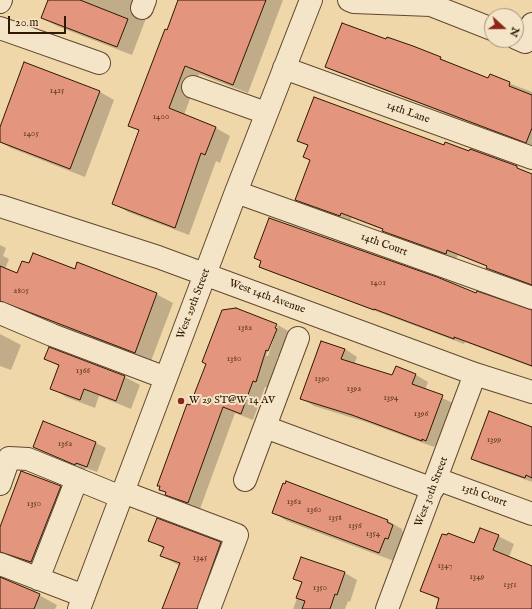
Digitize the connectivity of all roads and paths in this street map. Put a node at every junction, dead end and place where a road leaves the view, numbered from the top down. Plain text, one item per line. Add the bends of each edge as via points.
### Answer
1 (311, 0) edge
2 (349, 0) edge
3 (432, 2) edge
4 (532, 24) edge
5 (484, 25) edge
6 (0, 28) edge
7 (524, 42) edge
8 (99, 63) dead end
9 (284, 68) junction
10 (193, 87) dead end
11 (266, 113) junction
12 (532, 158) edge
13 (236, 192) junction
14 (0, 206) edge
15 (205, 274) junction
16 (532, 298) edge
17 (0, 313) edge
18 (298, 338) dead end
19 (475, 374) junction
20 (166, 378) junction
21 (532, 392) edge
22 (265, 427) junction
23 (77, 479) junction
24 (245, 480) dead end
25 (0, 484) edge
26 (435, 484) junction
27 (122, 494) junction
28 (532, 514) edge
29 (0, 564) edge
30 (38, 579) junction
31 (81, 603) edge
32 (209, 609) edge
33 (387, 609) edge

1 - 9 street, West 29th Street
2 - 3 street
3 - 5 street
4 - 7 street
6 - 8 street
9 - 11 street, West 29th Street
9 - 12 street, 14th Lane
10 - 11 street
11 - 13 street, West 29th Street
13 - 15 street, West 29th Street
13 - 16 street, 14th Court
14 - 15 street, West 14th Avenue
15 - 19 street, West 14th Avenue
15 - 20 street, West 29th Street
17 - 20 street
18 - 22 street
19 - 21 street, West 14th Avenue
19 - 26 street, West 30th Street
20 - 27 street, West 29th Street
22 - 24 street
22 - 26 street, 13th Court
23 - 25 street via 28,459 9,458
23 - 27 street
23 - 30 street
26 - 28 street, 13th Court
26 - 33 street, West 30th Street
27 - 31 street, West 29th Street
27 - 32 street via 237,535
29 - 30 street
30 - 31 street

